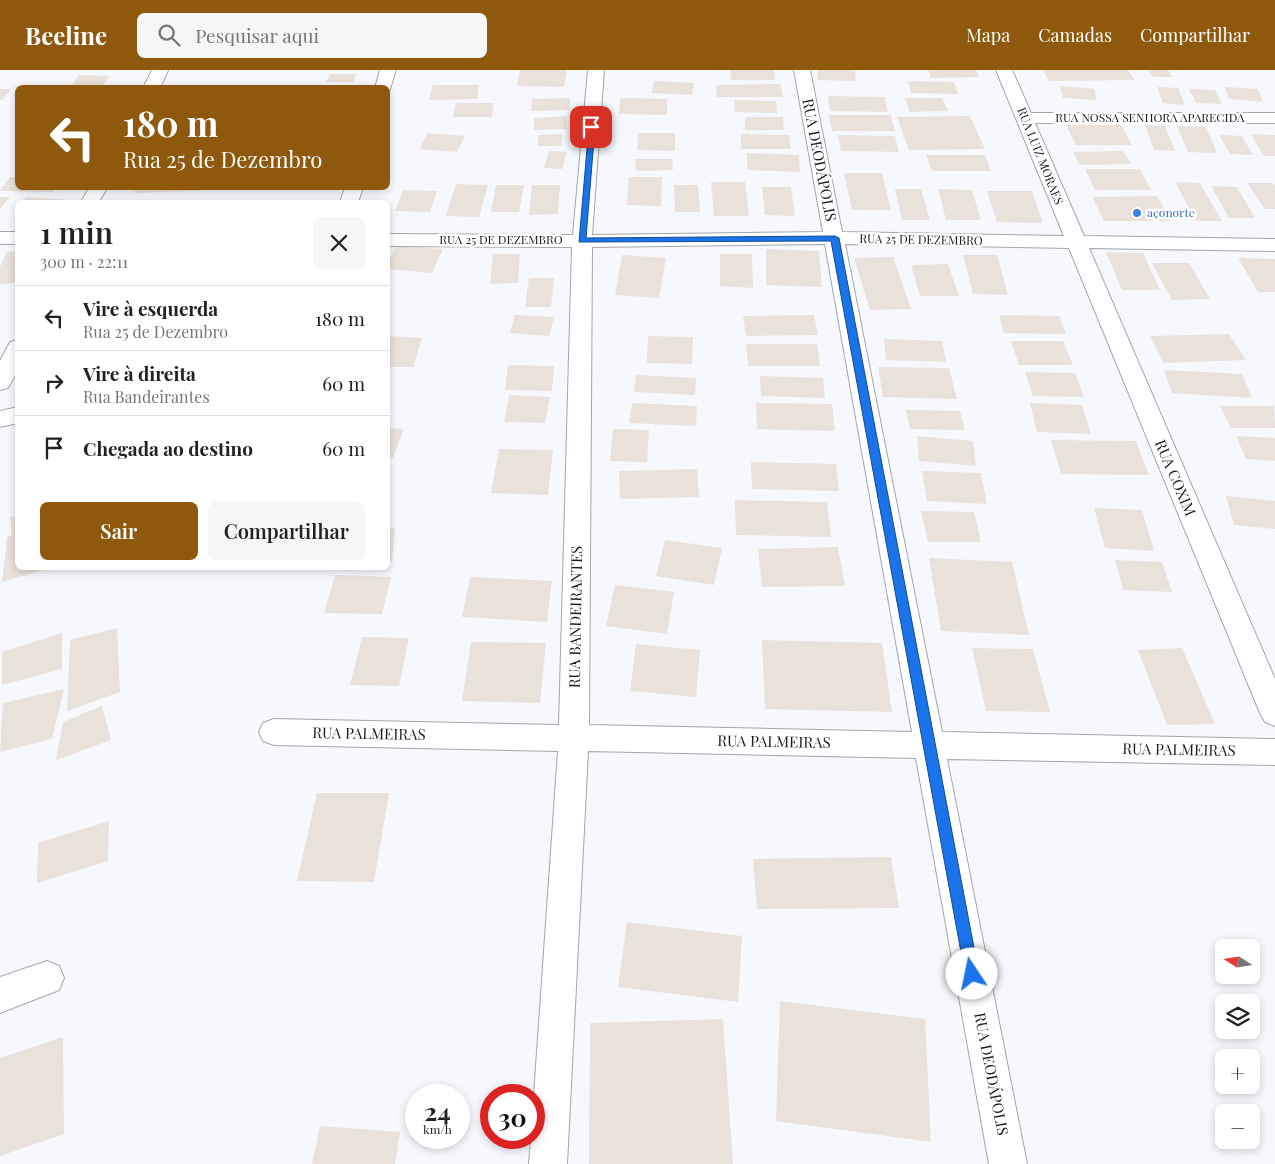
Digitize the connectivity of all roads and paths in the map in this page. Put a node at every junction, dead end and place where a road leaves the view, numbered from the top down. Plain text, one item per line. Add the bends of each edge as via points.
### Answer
1 (160, 70) edge
2 (388, 70) edge
3 (596, 70) edge
4 (802, 70) edge
5 (1004, 70) edge
6 (152, 85) edge
7 (383, 85) edge
8 (1025, 118) junction
9 (1275, 118) edge
10 (0, 238) edge
11 (15, 238) edge
12 (835, 238) junction
13 (390, 240) edge
14 (582, 241) junction
15 (1075, 242) junction
16 (1275, 245) edge
17 (15, 353) edge
18 (0, 383) edge
19 (15, 416) edge
20 (0, 419) edge
21 (1275, 714) edge
22 (274, 732) dead end
23 (574, 738) junction
24 (928, 745) junction
25 (1275, 752) edge
26 (47, 978) dead end
27 (0, 994) edge
28 (548, 1164) edge
29 (1008, 1164) edge

1 - 6 street
2 - 7 street
3 - 14 street, RUA BANDEIRANTES
4 - 12 street, RUA DEODÁPOLIS
5 - 8 street, RUA LUIZ MORAES
8 - 9 street, RUA NOSSA SENHORA APARECIDA
8 - 15 street, RUA LUIZ MORAES
10 - 11 street
12 - 14 street, RUA 25 DE DEZEMBRO
12 - 15 street, RUA 25 DE DEZEMBRO
12 - 24 street, RUA DEODÁPOLIS
13 - 14 street, RUA 25 DE DEZEMBRO
14 - 23 street, RUA BANDEIRANTES
15 - 16 street, RUA 25 DE DEZEMBRO
15 - 21 street, RUA COXIM
17 - 18 street
19 - 20 street
22 - 23 street, RUA PALMEIRAS
23 - 24 street, RUA PALMEIRAS
23 - 28 street, RUA BANDEIRANTES
24 - 25 street, RUA PALMEIRAS
24 - 29 street, RUA DEODÁPOLIS
26 - 27 street

